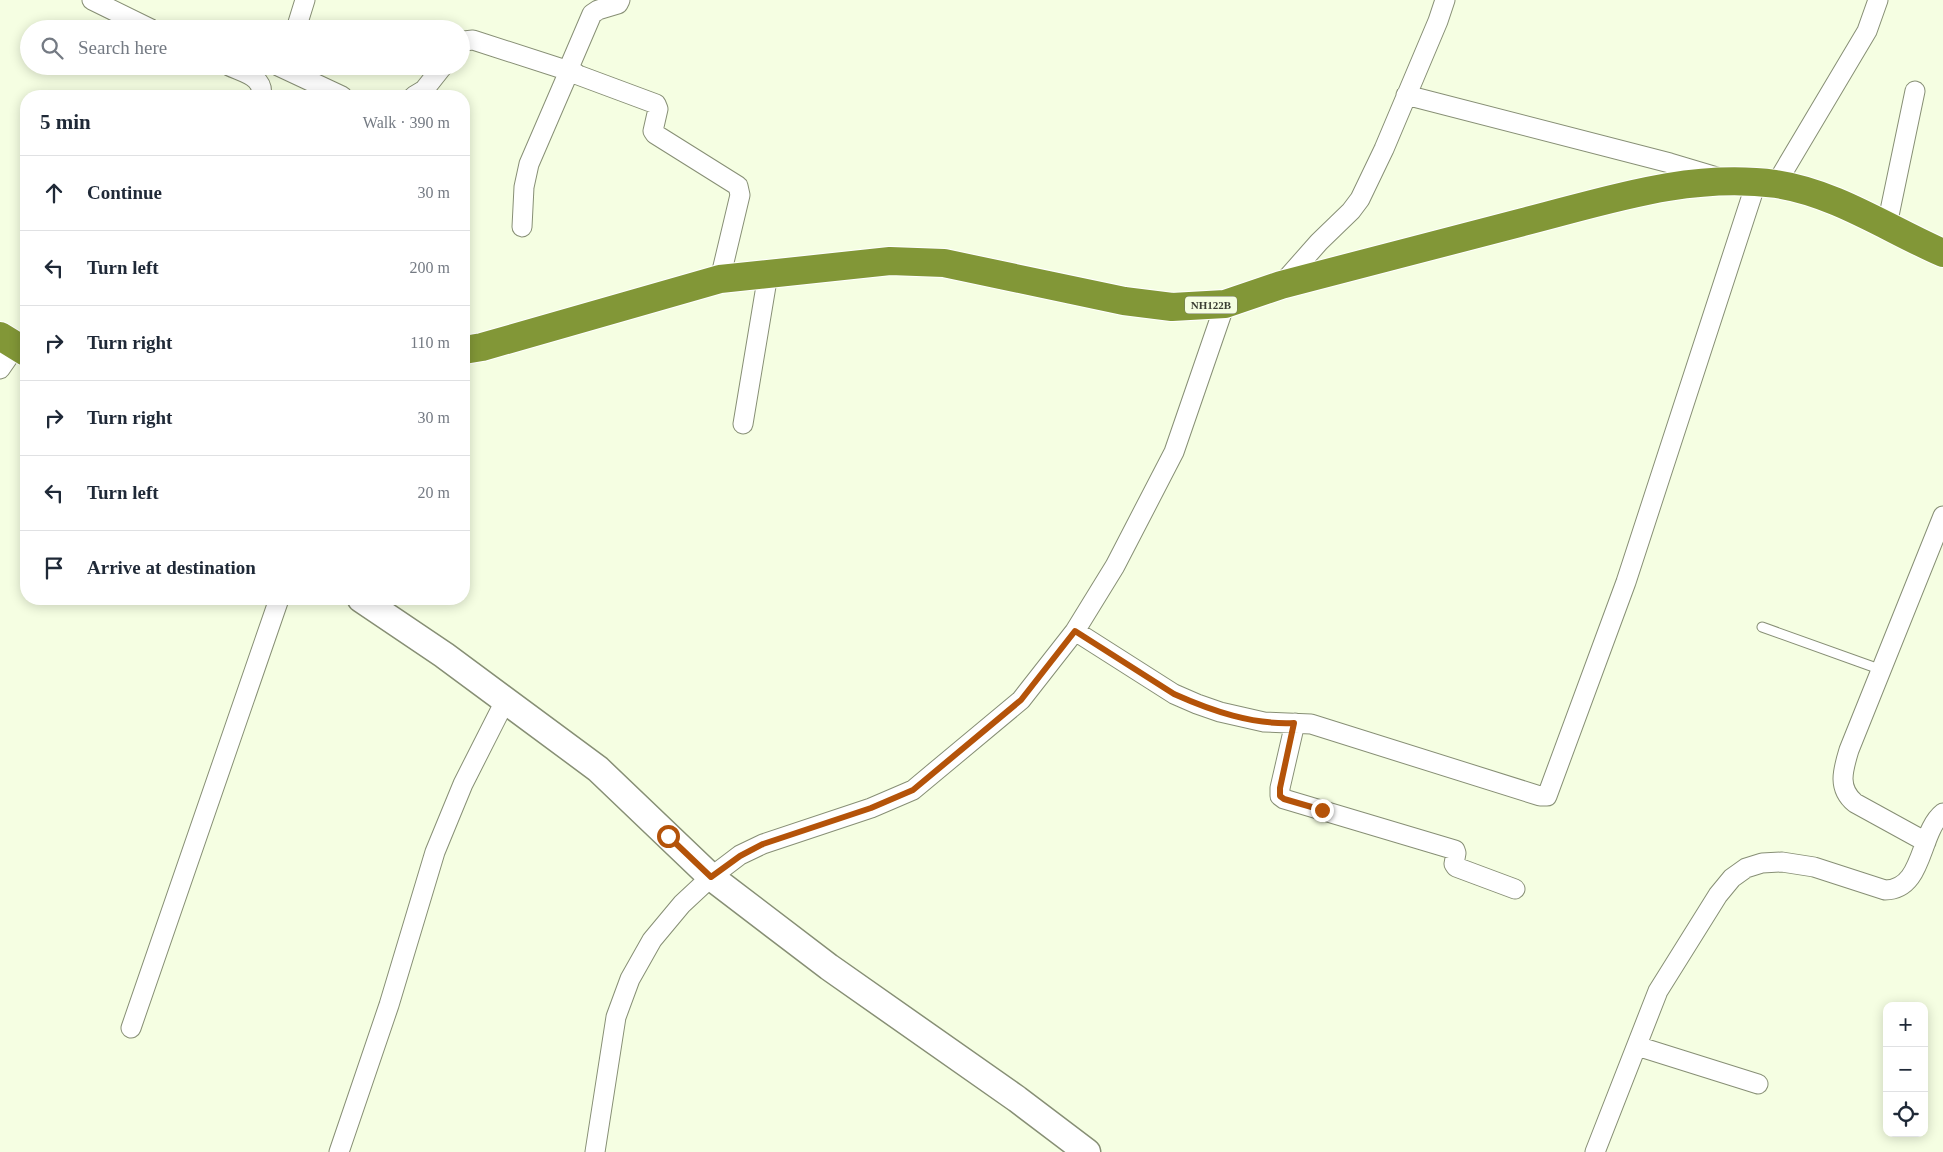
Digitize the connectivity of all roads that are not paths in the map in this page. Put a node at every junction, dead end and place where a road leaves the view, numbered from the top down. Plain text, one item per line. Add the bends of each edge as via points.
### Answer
1 (92, 0) edge
2 (305, 0) edge
3 (620, 0) edge
4 (1445, 0) edge
5 (1878, 0) edge
6 (133, 20) edge
7 (299, 20) edge
8 (470, 40) edge
9 (570, 70) junction
10 (248, 75) edge
11 (272, 75) edge
12 (296, 75) edge
13 (436, 75) edge
14 (261, 90) edge
15 (263, 90) edge
16 (329, 90) edge
17 (424, 90) edge
18 (1915, 91) dead end
19 (1406, 95) junction
20 (1754, 183) junction
21 (1888, 225) junction
22 (522, 227) dead end
23 (1943, 253) edge
24 (768, 274) junction
25 (720, 279) junction
26 (1281, 285) junction
27 (1226, 304) junction
28 (14, 345) edge
29 (470, 349) edge
30 (0, 369) edge
31 (743, 424) dead end
32 (1943, 516) edge
33 (277, 605) edge
34 (370, 605) edge
35 (1762, 627) dead end
36 (1075, 631) junction
37 (1882, 670) junction
38 (505, 701) junction
39 (1294, 723) junction
40 (1943, 813) edge
41 (1926, 842) junction
42 (711, 877) junction
43 (1515, 889) dead end
44 (130, 1028) dead end
45 (1637, 1046) junction
46 (1758, 1084) dead end
47 (340, 1152) edge
48 (596, 1152) edge
49 (1087, 1152) edge
50 (1595, 1152) edge

1 - 6 street
2 - 7 street
3 - 9 street via 618,4 592,14
4 - 19 street
5 - 20 street via 1866,31
8 - 9 street
9 - 22 street via 529,164
9 - 25 street via 656,104 655,134 738,186 740,195
10 - 14 street via 258,80
11 - 15 street
12 - 16 street
13 - 17 street
18 - 21 street
19 - 20 street
19 - 26 street via 1360,199
20 - 21 highway, NH122B via 1826,197
20 - 26 highway, NH122B via 1722,181 1654,188
20 - 39 street via 1626,582 1547,796 1310,724
21 - 23 highway, NH122B
24 - 25 highway, NH122B
24 - 27 highway, NH122B via 890,261 944,263 1124,301 1172,307
24 - 31 street
25 - 29 highway, NH122B
26 - 27 highway, NH122B
27 - 36 street via 1174,452 1115,566
28 - 30 street
32 - 37 street
33 - 44 street
34 - 38 street
35 - 37 lane
36 - 39 street via 1190,701 1264,722
36 - 42 street via 1021,700 913,790 871,808 763,844
37 - 41 street via 1849,750 1843,770 1843,785 1847,796 1856,803
38 - 42 street via 598,769
38 - 47 street via 463,784 435,852
39 - 43 street via 1280,796 1455,850 1456,867
40 - 41 street
41 - 45 street via 1912,875 1905,885 1896,890 1885,890 1798,864 1762,863 1746,868 1732,878 1718,895 1658,991
42 - 48 street via 682,904 652,940 630,978 616,1017
42 - 49 street via 829,967
45 - 46 street
45 - 50 street

